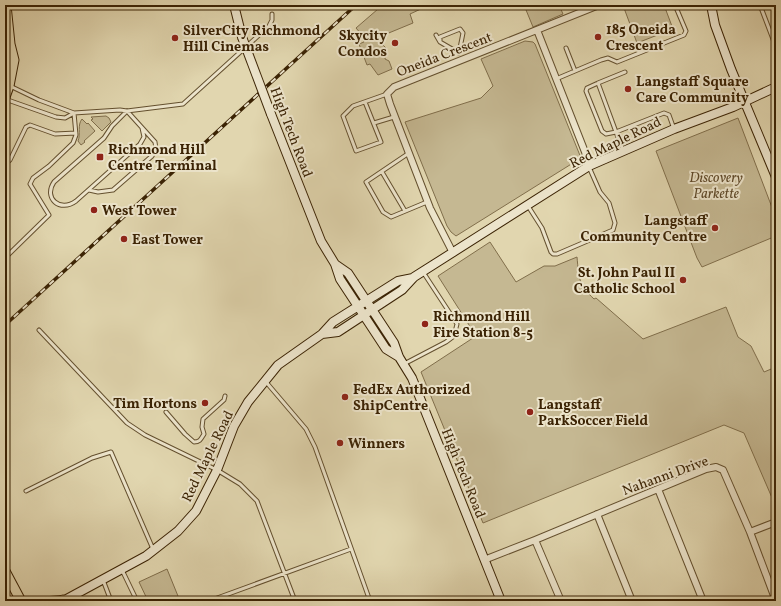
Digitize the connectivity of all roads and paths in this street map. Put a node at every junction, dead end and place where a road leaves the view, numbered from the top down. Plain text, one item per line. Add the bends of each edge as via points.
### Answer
1 (6, 5) edge
2 (234, 5) edge
3 (599, 5) edge
4 (675, 5) edge
5 (712, 5) edge
6 (760, 5) edge
7 (272, 14) dead end
8 (537, 30) junction
9 (436, 35) dead end
10 (440, 42) junction
11 (776, 47) edge
12 (8, 48) edge
13 (566, 48) dead end
14 (459, 53) junction
15 (461, 60) junction
16 (575, 71) junction
17 (625, 72) dead end
18 (556, 79) junction
19 (598, 83) junction
20 (7, 85) edge
21 (776, 87) edge
22 (387, 94) junction
23 (5, 98) edge
24 (746, 101) junction
25 (365, 102) junction
26 (127, 111) junction
27 (74, 113) junction
28 (394, 117) junction
29 (374, 123) junction
30 (142, 128) junction
31 (674, 129) junction
32 (616, 132) junction
33 (76, 133) junction
34 (624, 150) junction
35 (409, 153) junction
36 (5, 164) edge
37 (589, 166) junction
38 (382, 172) junction
39 (776, 177) edge
40 (89, 190) junction
41 (428, 202) junction
42 (528, 206) junction
43 (405, 211) junction
44 (453, 253) junction
45 (5, 258) edge
46 (335, 264) junction
47 (423, 272) junction
48 (414, 277) junction
49 (366, 302) junction
50 (358, 306) junction
51 (372, 310) junction
52 (363, 315) junction
53 (40, 330) dead end
54 (322, 334) junction
55 (402, 361) junction
56 (265, 380) junction
57 (225, 396) dead end
58 (166, 412) dead end
59 (217, 470) junction
60 (658, 489) junction
61 (26, 491) dead end
62 (596, 514) junction
63 (776, 522) edge
64 (750, 532) junction
65 (535, 540) junction
66 (351, 549) junction
67 (154, 550) junction
68 (484, 560) junction
69 (122, 570) junction
70 (5, 571) edge
71 (284, 573) junction
72 (103, 579) junction
73 (21, 601) edge
74 (50, 601) edge
75 (63, 601) edge
76 (111, 601) edge
77 (137, 601) edge
78 (209, 601) edge
79 (295, 601) edge
80 (370, 601) edge
81 (501, 601) edge
82 (561, 601) edge
83 (632, 601) edge
84 (703, 601) edge
85 (776, 601) edge

1 - 12 main road
2 - 46 street, High Tech Road, bridge via 242,37 271,114 321,241
3 - 8 street, Oneida Crescent
4 - 16 lane via 686,31 684,35 617,62 608,58
5 - 24 street via 715,25
6 - 11 lane
7 - 26 lane via 269,26 183,104
8 - 15 street, Oneida Crescent
8 - 18 street
9 - 10 lane
10 - 14 lane
10 - 14 lane via 440,37 460,29 463,33
12 - 20 main road via 14,60
13 - 16 lane
14 - 15 lane
15 - 22 street, Oneida Crescent via 394,87
16 - 18 lane
17 - 19 lane
18 - 37 street
19 - 32 lane
19 - 32 lane via 586,91 602,131 606,134
20 - 23 main road
20 - 27 lane
21 - 24 street, Red Maple Road
22 - 25 lane
22 - 28 street, Oneida Crescent
23 - 27 lane via 56,117 65,118
24 - 31 street, Red Maple Road
24 - 39 street
25 - 29 lane
25 - 29 lane via 353,106 343,116 356,150 381,142
26 - 27 lane
26 - 30 lane
26 - 40 lane via 104,138 54,182 50,190 54,202 66,207
27 - 33 lane
28 - 29 lane
28 - 35 street, Oneida Crescent
30 - 40 lane via 144,137 140,144
30 - 40 lane via 156,145 152,156 113,190
31 - 32 lane via 669,115 664,113
31 - 34 street, Red Maple Road
32 - 34 lane
33 - 36 lane via 55,134 30,125 26,127 10,160
33 - 45 lane via 73,143 32,178 30,184 49,214
34 - 37 street, Red Maple Road
35 - 38 lane
35 - 41 street, Oneida Crescent
37 - 42 street, Red Maple Road
37 - 42 lane via 600,192 609,203 616,223 613,230 553,254 542,228
38 - 43 lane
38 - 43 lane via 366,182 383,212 391,217
41 - 43 lane
41 - 44 street, Oneida Crescent
42 - 44 street, Red Maple Road
44 - 47 street, Red Maple Road
46 - 49 street, High Tech Road via 348,273
46 - 50 street, High Tech Road via 340,279
47 - 48 street, Red Maple Road
47 - 55 lane via 457,324 454,336 446,342
48 - 49 street, Red Maple Road via 398,281
48 - 51 street, Red Maple Road via 402,290
49 - 50 street, Red Maple Road
49 - 51 street, High Tech Road
50 - 52 street, High Tech Road
50 - 54 street, Red Maple Road via 333,322
51 - 52 street, Red Maple Road
51 - 55 street, High Tech Road via 394,343
52 - 54 street, Red Maple Road via 338,332
52 - 55 street, High Tech Road via 386,349
53 - 59 lane via 127,423 145,435
54 - 56 street, Red Maple Road via 278,366
55 - 68 street, High Tech Road via 412,378
56 - 59 street, Red Maple Road via 234,426
56 - 66 lane via 306,429 315,447
57 - 58 lane via 224,400 203,419 204,434 197,442 185,434
59 - 67 street, Red Maple Road via 196,511 178,531
59 - 71 lane via 240,484 257,501
60 - 62 street, Nahanni Drive
60 - 64 street, Nahanni Drive via 706,469 716,467 723,470
60 - 84 street
61 - 67 lane via 92,458 111,452
62 - 65 street, Nahanni Drive
62 - 83 street
63 - 64 street
64 - 85 street, Nahanni Drive
65 - 68 street, Nahanni Drive
65 - 82 street
66 - 71 lane
66 - 80 lane
67 - 69 street, Red Maple Road
68 - 81 street, High Tech Road
69 - 72 street, Red Maple Road
69 - 77 lane
70 - 73 main road
71 - 78 lane
71 - 79 lane
72 - 75 street, Red Maple Road
72 - 76 lane
74 - 75 street, Red Maple Road

